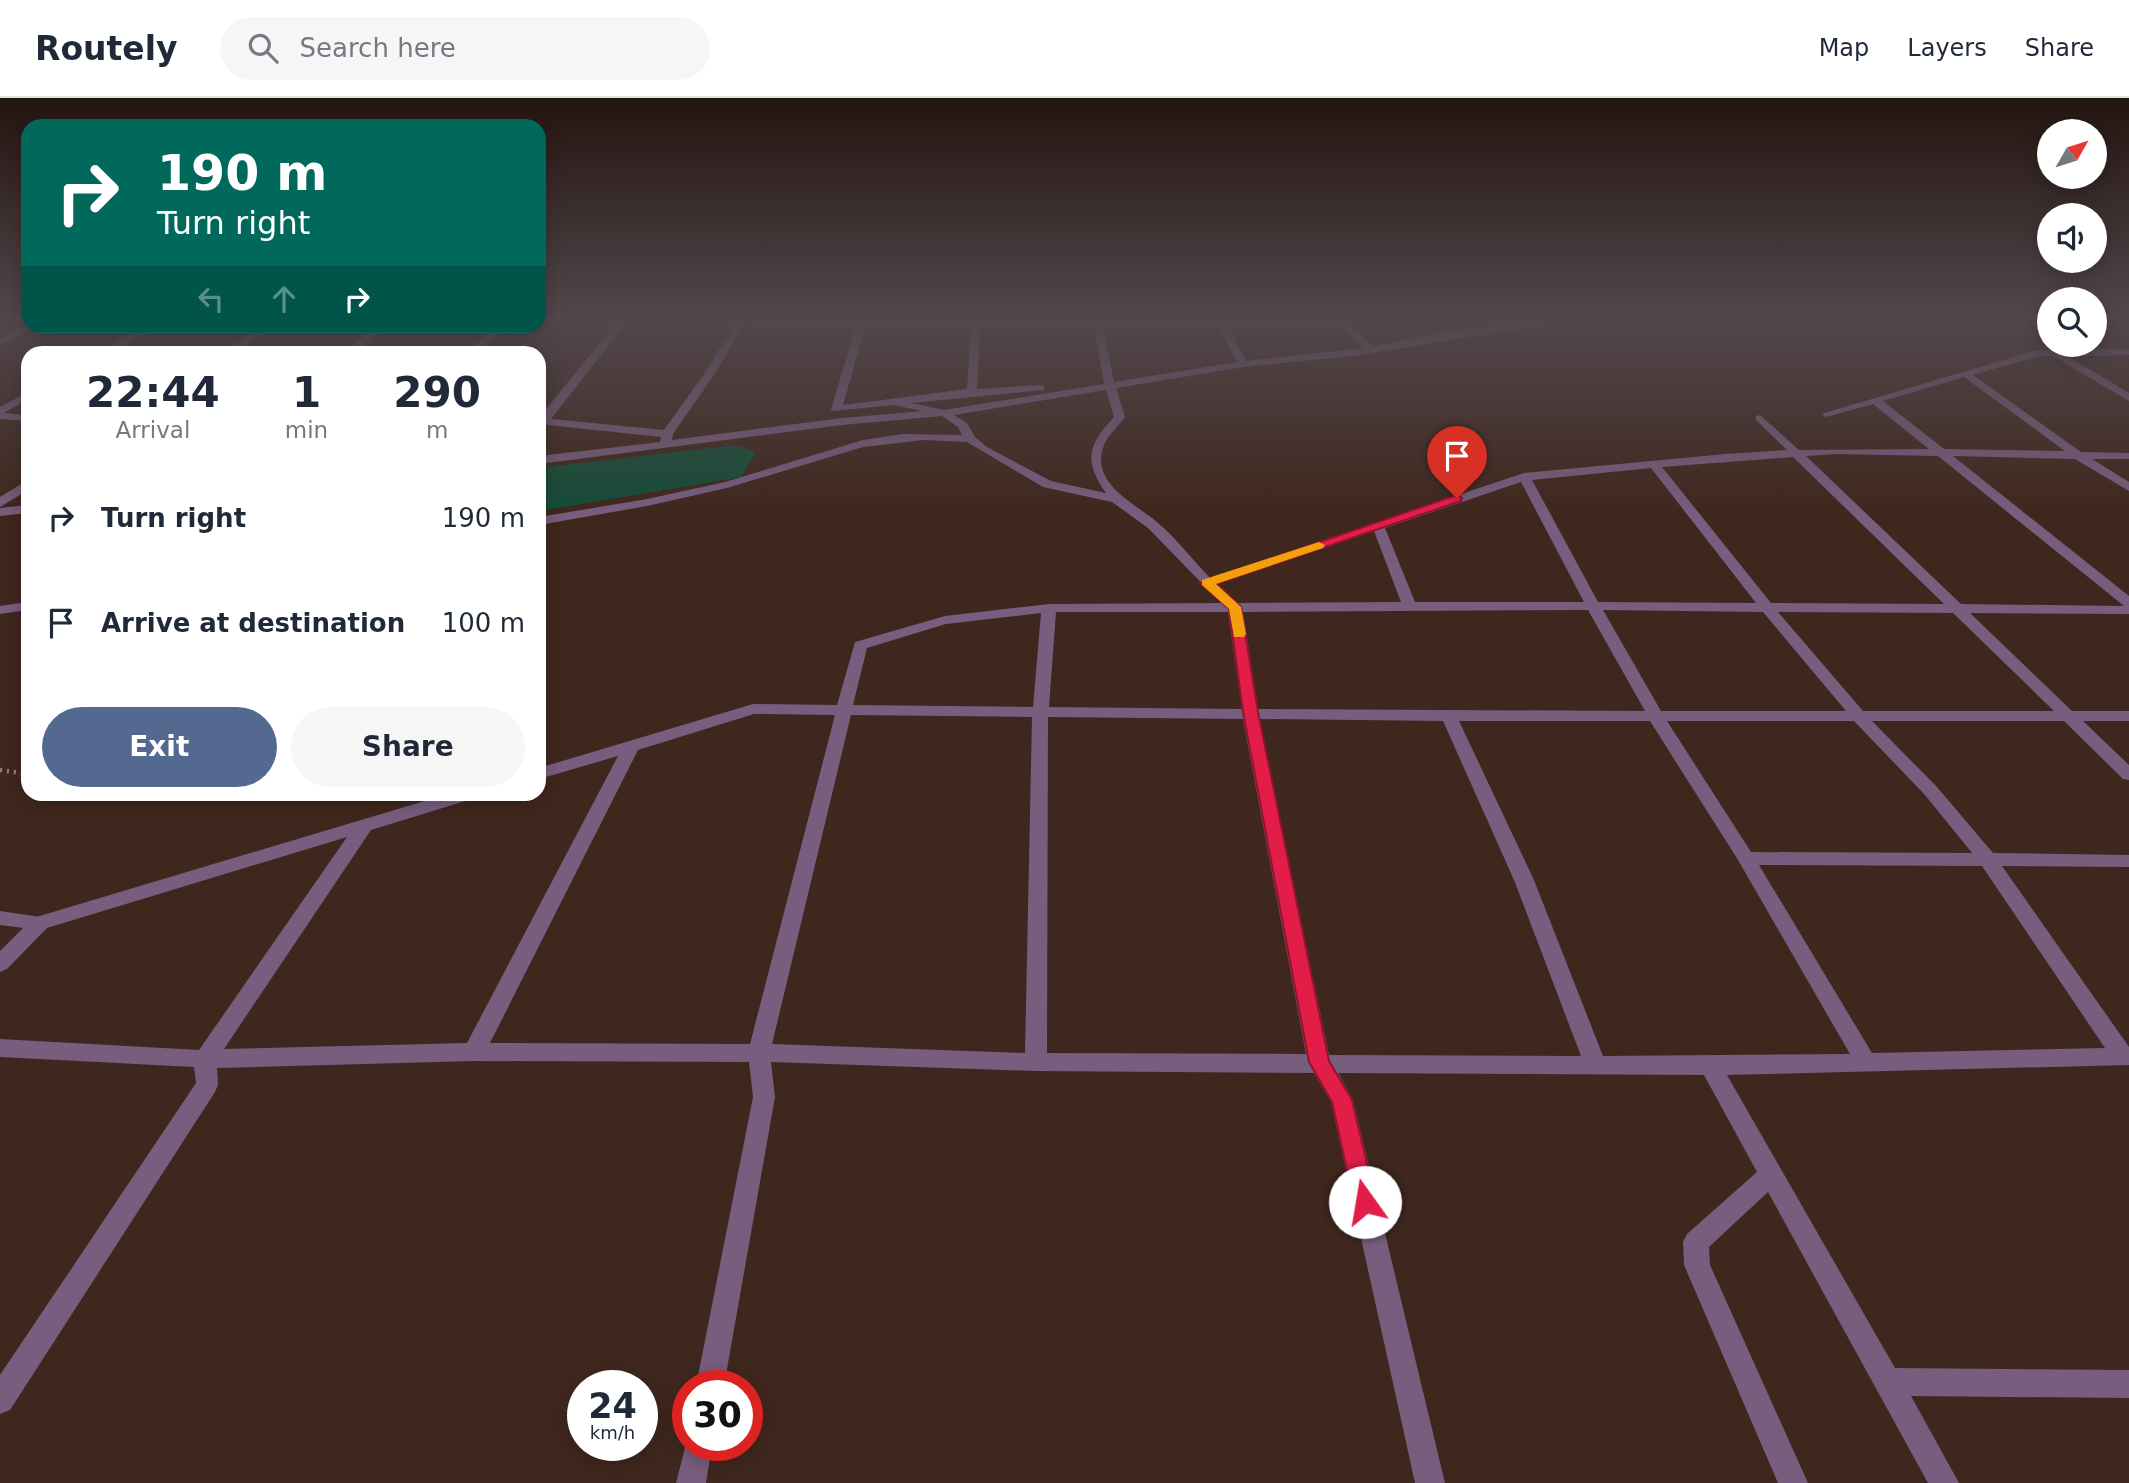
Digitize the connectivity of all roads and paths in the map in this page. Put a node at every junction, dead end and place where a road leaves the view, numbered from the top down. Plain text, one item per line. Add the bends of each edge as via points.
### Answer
1 (572, 385) edge
2 (703, 385) edge
3 (843, 385) edge
4 (972, 385) edge
5 (1118, 385) edge
6 (1931, 385) edge
7 (1981, 385) edge
8 (2107, 385) edge
9 (1110, 386) junction
10 (972, 392) junction
11 (2129, 398) edge
12 (21, 399) edge
13 (1876, 401) junction
14 (895, 402) junction
15 (0, 411) edge
16 (944, 413) junction
17 (1826, 414) dead end
18 (0, 416) edge
19 (546, 416) edge
20 (21, 418) edge
21 (1760, 418) dead end
22 (546, 422) edge
23 (667, 438) junction
24 (970, 439) junction
25 (1937, 452) junction
26 (1798, 453) junction
27 (2079, 456) junction
28 (2129, 456) edge
29 (546, 459) edge
30 (1654, 464) junction
31 (1524, 477) junction
32 (2129, 487) edge
33 (21, 489) edge
34 (1116, 499) junction
35 (0, 503) edge
36 (21, 510) edge
37 (0, 512) edge
38 (546, 521) edge
39 (1378, 525) junction
40 (1207, 583) junction
41 (2129, 603) edge
42 (1593, 606) junction
43 (21, 607) edge
44 (1235, 607) junction
45 (1410, 607) junction
46 (1049, 608) junction
47 (1768, 609) junction
48 (1955, 609) junction
49 (0, 610) edge
50 (2129, 610) edge
51 (844, 710) junction
52 (1250, 712) junction
53 (1040, 714) junction
54 (2067, 715) junction
55 (1449, 716) junction
56 (2129, 716) edge
57 (1656, 717) junction
58 (1860, 718) junction
59 (631, 746) junction
60 (0, 770) edge
61 (546, 772) edge
62 (21, 773) edge
63 (2129, 775) edge
64 (447, 801) edge
65 (364, 826) junction
66 (1746, 858) junction
67 (1986, 859) junction
68 (2129, 861) edge
69 (0, 918) edge
70 (40, 923) junction
71 (0, 964) edge
72 (0, 1048) edge
73 (474, 1052) junction
74 (759, 1053) junction
75 (2126, 1056) edge
76 (205, 1059) junction
77 (1036, 1062) junction
78 (1319, 1062) junction
79 (1866, 1062) junction
80 (1595, 1063) junction
81 (1710, 1066) junction
82 (1770, 1175) junction
83 (712, 1370) edge
84 (1888, 1382) junction
85 (2129, 1384) edge
86 (0, 1399) edge
87 (695, 1461) edge
88 (691, 1483) edge
89 (1430, 1483) edge
90 (1793, 1483) edge
91 (1944, 1483) edge

1 - 19 street
2 - 23 street
3 - 14 street via 836,409
4 - 10 street
5 - 9 street
6 - 13 street
7 - 27 street
8 - 11 street
9 - 10 street
9 - 16 street
9 - 34 street via 1120,417 1098,442 1094,463
10 - 14 street
10 - 16 street
12 - 15 street
13 - 17 street
13 - 25 street
14 - 16 street
16 - 23 street
16 - 24 street via 964,425
18 - 20 street
21 - 26 street
22 - 23 street
23 - 29 street
24 - 34 street via 1047,484
24 - 38 street via 927,435 875,439 756,478
25 - 26 street
25 - 27 street
25 - 41 street
26 - 30 street
26 - 48 street
27 - 28 street
27 - 32 street
30 - 31 street
30 - 47 street
31 - 39 street
31 - 42 street
33 - 35 street
34 - 40 street via 1153,525
36 - 37 street
39 - 40 street
39 - 45 street
40 - 44 street
42 - 45 street
42 - 47 street
42 - 57 street
43 - 49 street
44 - 45 street
44 - 46 street
44 - 52 street
46 - 51 street via 945,620 860,645
46 - 53 street
47 - 48 street
47 - 58 street
48 - 50 street
48 - 54 street
51 - 53 street
51 - 59 street via 753,709
51 - 74 street
52 - 53 street
52 - 55 street
52 - 78 street
53 - 77 street
54 - 56 street
54 - 58 street
54 - 63 street
55 - 57 street
55 - 80 street via 1524,880
57 - 58 street
57 - 66 street
58 - 67 street via 1931,791
59 - 61 street
59 - 73 street
60 - 62 path
64 - 65 street
65 - 70 street
65 - 76 street
66 - 67 street
66 - 79 street
67 - 68 street
67 - 75 street
69 - 70 street
70 - 71 street
72 - 76 street
73 - 74 street
73 - 76 street
74 - 77 street
74 - 83 street via 764,1097
75 - 79 street
76 - 86 street via 207,1084
77 - 78 street
78 - 80 street
78 - 89 street via 1342,1100
79 - 81 street
80 - 81 street
81 - 82 street
82 - 84 street
82 - 90 street via 1696,1242 1697,1265
84 - 85 street
84 - 91 street
87 - 88 street

